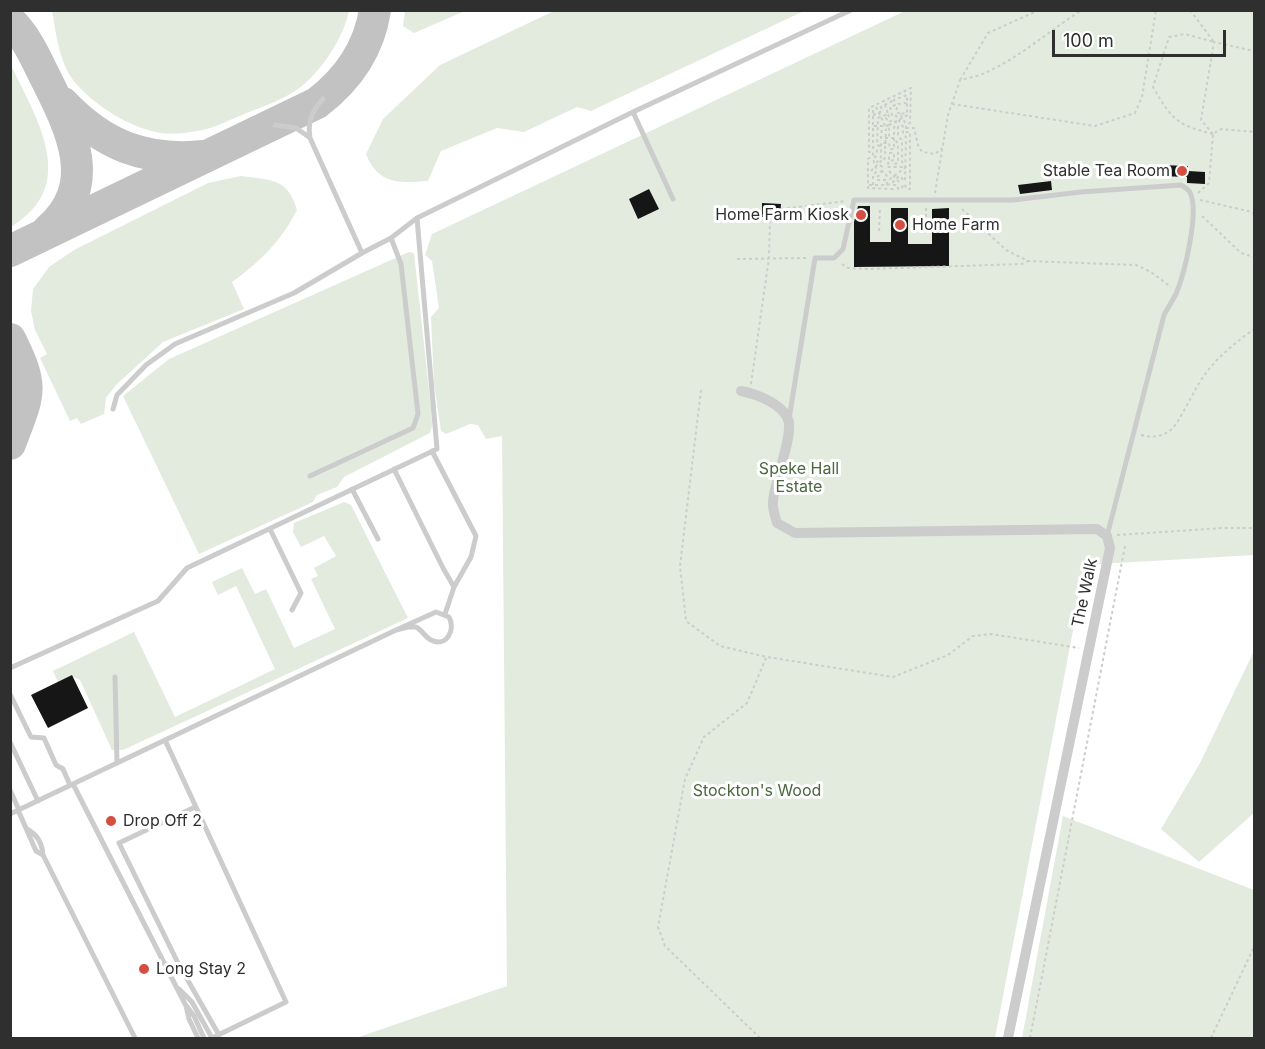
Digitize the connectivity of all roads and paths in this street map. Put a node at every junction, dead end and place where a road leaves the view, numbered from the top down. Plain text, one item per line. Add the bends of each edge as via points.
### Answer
1 (851, 10) edge
2 (1039, 10) edge
3 (1082, 10) edge
4 (1156, 10) edge
5 (1190, 10) edge
6 (1214, 42) junction
7 (1254, 51) edge
8 (960, 80) junction
9 (323, 99) dead end
10 (894, 100) junction
11 (906, 103) junction
12 (952, 104) junction
13 (885, 105) junction
14 (875, 106) junction
15 (905, 110) dead end
16 (633, 112) junction
17 (888, 114) junction
18 (900, 114) junction
19 (873, 115) junction
20 (909, 115) junction
21 (275, 125) dead end
22 (873, 126) junction
23 (878, 126) junction
24 (888, 126) junction
25 (898, 126) junction
26 (906, 126) junction
27 (1254, 132) edge
28 (1213, 134) junction
29 (310, 138) junction
30 (889, 138) junction
31 (894, 138) junction
32 (881, 146) junction
33 (942, 148) junction
34 (889, 160) junction
35 (894, 167) junction
36 (906, 167) junction
37 (888, 169) junction
38 (881, 170) junction
39 (869, 172) junction
40 (902, 183) junction
41 (868, 184) junction
42 (873, 185) junction
43 (886, 185) junction
44 (1191, 198) junction
45 (674, 199) dead end
46 (926, 199) junction
47 (934, 199) junction
48 (951, 199) junction
49 (854, 200) junction
50 (880, 201) junction
51 (781, 209) dead end
52 (1254, 214) edge
53 (417, 218) junction
54 (770, 218) dead end
55 (879, 231) dead end
56 (926, 232) dead end
57 (391, 238) junction
58 (362, 253) junction
59 (1254, 256) edge
60 (769, 258) junction
61 (815, 258) junction
62 (834, 258) junction
63 (737, 259) dead end
64 (1028, 261) junction
65 (1177, 292) junction
66 (1254, 329) edge
67 (701, 390) dead end
68 (746, 392) joint
69 (113, 410) dead end
70 (789, 424) junction
71 (1132, 434) junction
72 (432, 451) junction
73 (394, 469) junction
74 (310, 476) dead end
75 (352, 489) junction
76 (1254, 528) edge
77 (270, 529) junction
78 (1107, 536) junction
79 (378, 539) dead end
80 (1125, 546) dead end
81 (454, 586) junction
82 (292, 609) dead end
83 (445, 614) junction
84 (396, 630) junction
85 (1089, 650) junction
86 (767, 657) junction
87 (10, 668) edge
88 (115, 677) dead end
89 (10, 694) edge
90 (165, 740) junction
91 (10, 742) edge
92 (117, 763) junction
93 (72, 784) junction
94 (10, 790) edge
95 (38, 801) junction
96 (195, 807) junction
97 (18, 810) junction
98 (10, 814) edge
99 (1254, 947) edge
100 (176, 985) junction
101 (185, 1004) junction
102 (219, 1035) junction
103 (135, 1038) edge
104 (198, 1038) edge
105 (204, 1038) edge
106 (212, 1038) edge
107 (760, 1038) edge
108 (1008, 1038) edge
109 (1030, 1038) edge
110 (1210, 1038) edge

1 - 16 lane
2 - 8 path via 988,33
3 - 8 path via 1017,56 986,73
4 - 12 path via 1143,97 1135,113 1095,126
5 - 6 path
6 - 7 path
6 - 28 path via 1202,120
6 - 28 path via 1185,34 1169,38 1153,87 1172,117 1187,128
8 - 12 path
9 - 29 lane via 312,114
10 - 11 path via 907,95
10 - 13 path
10 - 36 path via 895,105 890,107 892,115 896,114 906,137
11 - 15 path
11 - 18 path via 906,113
11 - 18 path via 898,104 896,111
12 - 33 path
13 - 17 path
13 - 19 path
14 - 19 path
14 - 20 path via 911,88
14 - 24 path, bridge
14 - 39 path via 869,108 869,152 873,155 868,159
16 - 45 lane
16 - 53 lane
17 - 23 path via 878,118
17 - 25 path via 888,122 894,120
18 - 26 path
19 - 22 path
20 - 24 path, bridge
20 - 26 path via 910,123
21 - 29 lane via 296,128
22 - 23 path
22 - 42 path via 873,148 877,150 873,164 877,171
23 - 30 path via 882,126 881,138
23 - 32 path via 877,146
24 - 30 path
24 - 34 path, bridge via 885,153 894,153 894,160
25 - 31 path via 894,127
25 - 36 path
26 - 33 path via 914,128 922,152 935,154
26 - 40 path via 906,132 910,132 910,189
27 - 28 path via 1221,129
28 - 44 path via 1209,183
29 - 58 lane
30 - 31 path
31 - 32 path via 894,149 890,149 889,143
31 - 35 path via 898,144 898,163
32 - 38 path via 877,162
33 - 47 path
34 - 37 path
34 - 39 path, bridge via 883,159
35 - 36 path
35 - 37 path
36 - 38 path via 890,179
36 - 43 path via 905,181 899,176
37 - 40 path, bridge
38 - 43 path via 877,180 887,180
39 - 41 path
40 - 41 path via 902,189 897,185 893,189 868,188
41 - 42 path
42 - 43 path
44 - 48 lane via 1181,185 1013,200
44 - 52 path
44 - 59 path via 1205,221 1222,237 1241,253
44 - 65 lane via 1193,225
46 - 47 lane
46 - 50 lane
46 - 56 path
47 - 48 lane
48 - 64 path via 1006,250
49 - 50 lane
49 - 51 path
49 - 62 lane via 843,249
50 - 55 path
53 - 57 lane
53 - 72 lane via 437,449
54 - 60 path
57 - 58 lane
57 - 74 lane via 401,264 418,414 413,428
58 - 69 lane via 294,293 176,344 146,365 117,394
60 - 61 path
60 - 63 path
60 - 68 path
61 - 62 lane
61 - 70 lane
62 - 64 path via 848,268 868,269
64 - 65 path via 1136,265
65 - 71 lane via 1164,315
66 - 71 path via 1228,347 1204,375 1174,427 1152,438
67 - 86 path via 680,566 686,621 720,646
68 - 70 street via 778,408
70 - 78 street via 772,503 777,523 795,533 1097,529
71 - 78 lane
72 - 73 lane
72 - 81 lane via 476,536 471,557
73 - 75 lane
73 - 81 lane
75 - 77 lane
75 - 79 lane
76 - 78 path
77 - 82 lane via 301,593
77 - 87 lane via 187,568 158,601
78 - 85 street, The Walk via 1110,548
80 - 109 path
81 - 83 lane
83 - 84 lane via 428,612
83 - 84 lane via 452,629 444,641 433,641 416,627
84 - 90 lane
85 - 86 path via 991,634 973,636 948,655 893,677
85 - 108 street, The Walk
86 - 107 path via 747,703 704,737 685,779 658,927 665,946
88 - 92 lane
89 - 93 lane via 31,737 44,738 56,765
90 - 92 lane
90 - 96 lane
91 - 95 lane
92 - 93 lane
93 - 95 lane
93 - 100 lane
94 - 97 lane
95 - 97 lane
96 - 102 lane via 286,1002
96 - 102 lane via 119,843 178,963
97 - 98 lane
97 - 103 lane
99 - 110 path
100 - 101 lane
100 - 106 lane via 192,1002
101 - 104 lane
101 - 105 lane
102 - 106 lane

